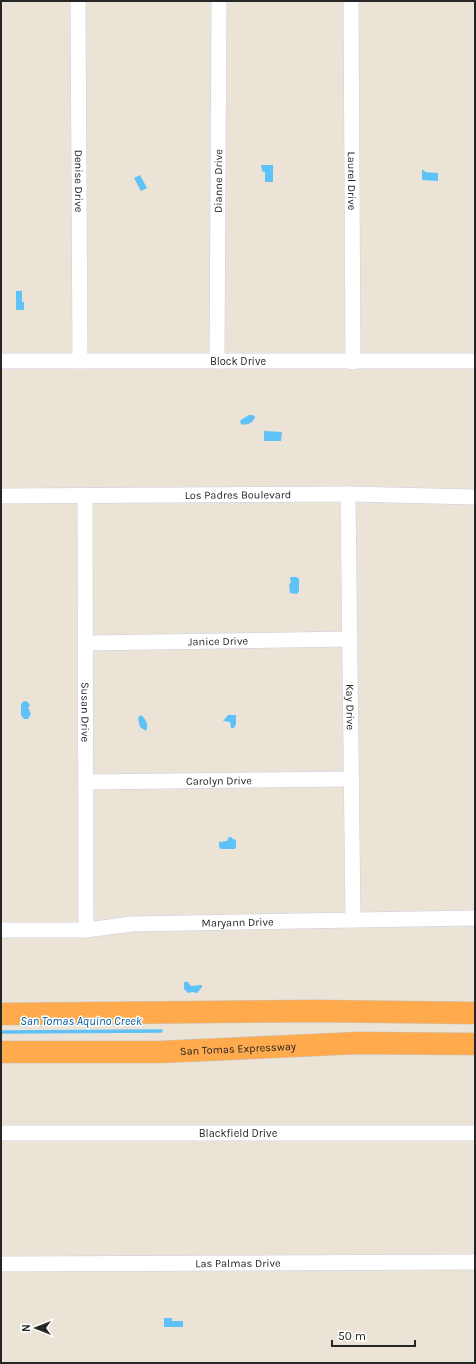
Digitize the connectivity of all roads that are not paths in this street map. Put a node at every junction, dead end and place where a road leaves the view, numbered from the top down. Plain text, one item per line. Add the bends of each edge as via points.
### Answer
1 (78, 1) edge
2 (219, 1) edge
3 (351, 1) edge
4 (1, 361) edge
5 (80, 361) junction
6 (217, 361) junction
7 (475, 361) edge
8 (353, 362) junction
9 (348, 494) junction
10 (85, 495) junction
11 (1, 496) edge
12 (475, 497) edge
13 (350, 639) junction
14 (86, 643) junction
15 (352, 779) junction
16 (86, 782) junction
17 (475, 918) edge
18 (353, 920) junction
19 (1, 930) edge
20 (86, 930) junction
21 (475, 1013) edge
22 (1, 1014) edge
23 (475, 1044) edge
24 (1, 1052) edge
25 (1, 1133) edge
26 (475, 1133) edge
27 (475, 1262) edge
28 (1, 1264) edge

1 - 5 street, Denise Drive
2 - 6 street, Dianne Drive
3 - 8 street, Laurel Drive
4 - 5 street, Block Drive
5 - 6 street, Block Drive
6 - 8 street, Block Drive
7 - 8 street, Block Drive
9 - 10 street, Los Padres Boulevard
9 - 12 street, Los Padres Boulevard
9 - 13 street, Kay Drive
10 - 11 street, Los Padres Boulevard
10 - 14 street, Susan Drive
13 - 14 street, Janice Drive
13 - 15 street, Kay Drive
14 - 16 street, Susan Drive
15 - 16 street, Carolyn Drive
15 - 18 street, Kay Drive
16 - 20 street, Susan Drive
17 - 18 street, Maryann Drive
18 - 20 street, Maryann Drive via 132,924
19 - 20 street, Maryann Drive
21 - 22 highway via 317,1011
23 - 24 highway, San Tomas Expressway via 358,1043 160,1052
25 - 26 street, Blackfield Drive
27 - 28 street, Las Palmas Drive

